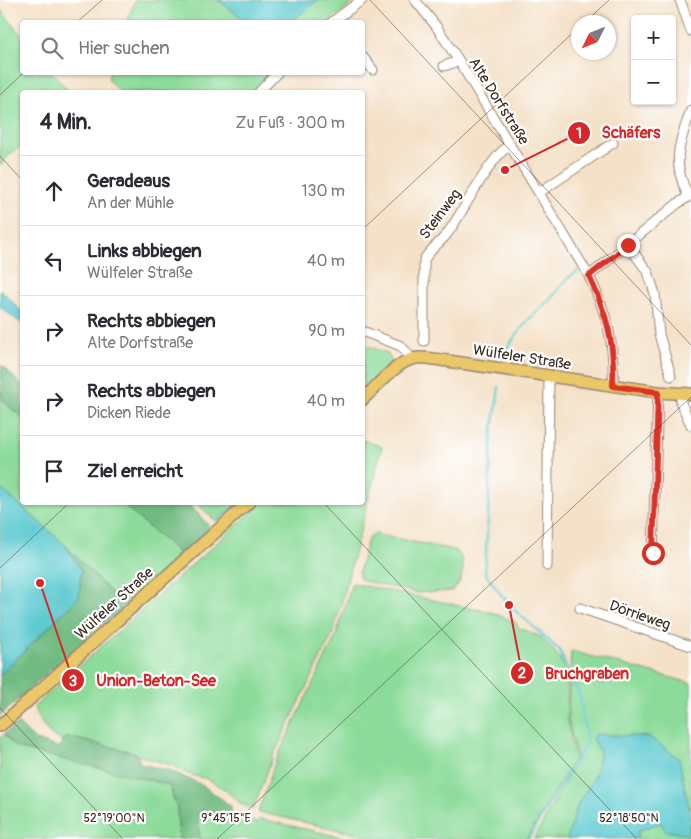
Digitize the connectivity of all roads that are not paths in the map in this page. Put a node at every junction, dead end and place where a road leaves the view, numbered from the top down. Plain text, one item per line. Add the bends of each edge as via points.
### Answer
1 (362, 0) edge
2 (415, 0) edge
3 (680, 0) edge
4 (337, 20) edge
5 (691, 31) edge
6 (365, 60) edge
7 (459, 61) junction
8 (444, 66) dead end
9 (373, 70) dead end
10 (275, 75) edge
11 (261, 90) edge
12 (691, 110) edge
13 (510, 144) junction
14 (613, 144) dead end
15 (540, 192) junction
16 (689, 196) edge
17 (628, 245) junction
18 (589, 276) junction
19 (365, 333) edge
20 (424, 341) dead end
21 (412, 359) junction
22 (549, 376) junction
23 (671, 376) dead end
24 (613, 386) junction
25 (658, 392) junction
26 (686, 394) edge
27 (365, 397) edge
28 (691, 425) edge
29 (246, 505) edge
30 (653, 553) dead end
31 (547, 566) dead end
32 (580, 608) dead end
33 (691, 646) edge
34 (0, 726) edge

1 - 4 street
2 - 7 street, Alte Dorfstraße
3 - 5 street
6 - 9 street
7 - 8 street
7 - 13 street, Alte Dorfstraße
10 - 11 street
12 - 16 street via 677,159 679,174
13 - 15 street, Alte Dorfstraße
13 - 20 street, Steinweg via 498,155 447,234 426,255
14 - 15 street
15 - 18 street, Alte Dorfstraße
16 - 17 street
17 - 18 street
17 - 23 street via 648,272 655,294 659,334
18 - 24 street, Alte Dorfstraße via 602,302 608,325
19 - 21 street via 401,346
21 - 22 main road, Wülfeler Straße via 441,360
21 - 27 main road
22 - 24 main road, Wülfeler Straße
22 - 31 street
24 - 25 main road, Wülfeler Straße
25 - 26 main road, Wülfeler Straße
25 - 30 street
26 - 28 street via 681,403
29 - 34 main road, Wülfeler Straße
32 - 33 street, Dörrieweg

